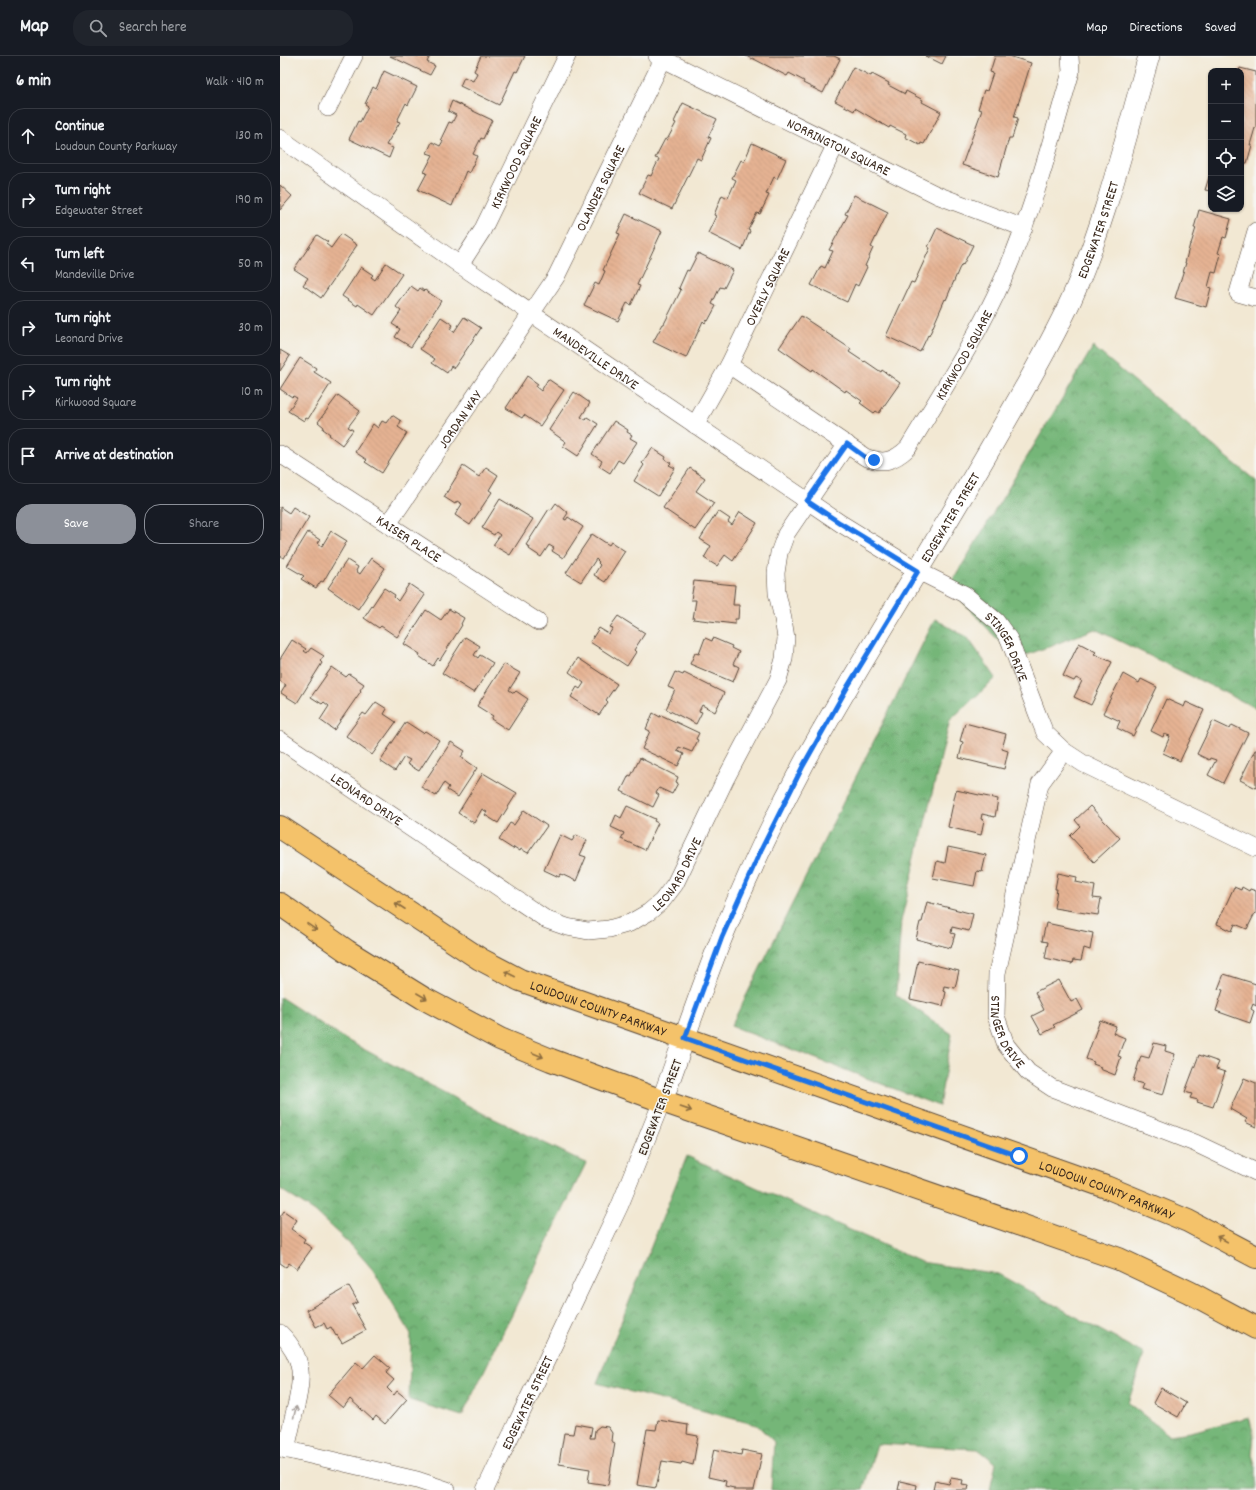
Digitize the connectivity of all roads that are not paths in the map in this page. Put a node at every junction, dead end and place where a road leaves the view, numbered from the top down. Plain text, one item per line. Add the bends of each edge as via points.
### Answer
1 (354, 56) edge
2 (567, 56) edge
3 (1070, 56) edge
4 (1149, 56) edge
5 (660, 57) edge
6 (328, 108) dead end
7 (280, 138) edge
8 (835, 146) junction
9 (1024, 228) junction
10 (1256, 232) edge
11 (460, 265) junction
12 (1256, 298) edge
13 (531, 314) junction
14 (729, 365) junction
15 (695, 425) junction
16 (847, 444) junction
17 (280, 454) edge
18 (807, 501) junction
19 (388, 524) junction
20 (918, 571) junction
21 (538, 622) dead end
22 (280, 740) edge
23 (1064, 751) junction
24 (280, 827) edge
25 (1256, 848) edge
26 (280, 904) edge
27 (685, 1038) junction
28 (662, 1101) junction
29 (1256, 1172) edge
30 (1256, 1257) edge
31 (1256, 1328) edge
32 (280, 1334) edge
33 (283, 1449) edge
34 (447, 1490) edge
35 (485, 1490) edge

1 - 6 street
2 - 11 street, KIRKWOOD SQUARE via 482,231
3 - 9 street, KIRKWOOD SQUARE via 1071,72
4 - 20 street, EDGEWATER STREET via 1105,209 1071,299 1046,350
5 - 8 street, NORRINGTON SQUARE
5 - 13 street, OLANDER SQUARE via 556,276
7 - 11 street, MANDEVILLE DRIVE
8 - 9 street, NORRINGTON SQUARE via 937,195
8 - 14 street, OVERLY SQUARE
9 - 16 street, KIRKWOOD SQUARE via 978,330 908,448 899,456 880,461 865,457
10 - 12 street via 1238,293
11 - 13 street, MANDEVILLE DRIVE
13 - 15 street, MANDEVILLE DRIVE
13 - 19 street, JORDAN WAY
14 - 15 street, OVERLY SQUARE
14 - 16 street, KIRKWOOD SQUARE
15 - 18 street, MANDEVILLE DRIVE
16 - 18 street, LEONARD DRIVE
17 - 19 street, KAISER PLACE
18 - 20 street, MANDEVILLE DRIVE
18 - 22 street, LEONARD DRIVE via 786,534 779,553 776,593 786,638 778,680 725,780 675,884 662,901 630,923 588,931 547,920
19 - 21 street, KAISER PLACE
20 - 23 street, STINGER DRIVE via 964,594 996,621 1009,639 1046,733
20 - 27 street, EDGEWATER STREET via 852,679 761,850 722,937
23 - 25 street, STINGER DRIVE via 1084,764
23 - 29 street, STINGER DRIVE via 1040,784 997,973 996,1016 1006,1045 1028,1072 1052,1088 1195,1143
27 -> 24 main road, LOUDOUN COUNTY PARKWAY via 520,980 487,962
26 -> 28 main road via 360,959 423,998 500,1039
27 - 28 street, EDGEWATER STREET
30 -> 27 main road, LOUDOUN COUNTY PARKWAY via 1188,1221 1106,1187
28 -> 31 main road via 1119,1259 1189,1292
28 - 35 street, EDGEWATER STREET via 620,1205
33 -> 32 street via 301,1388 301,1372 298,1357 289,1342
33 - 34 street via 417,1480

